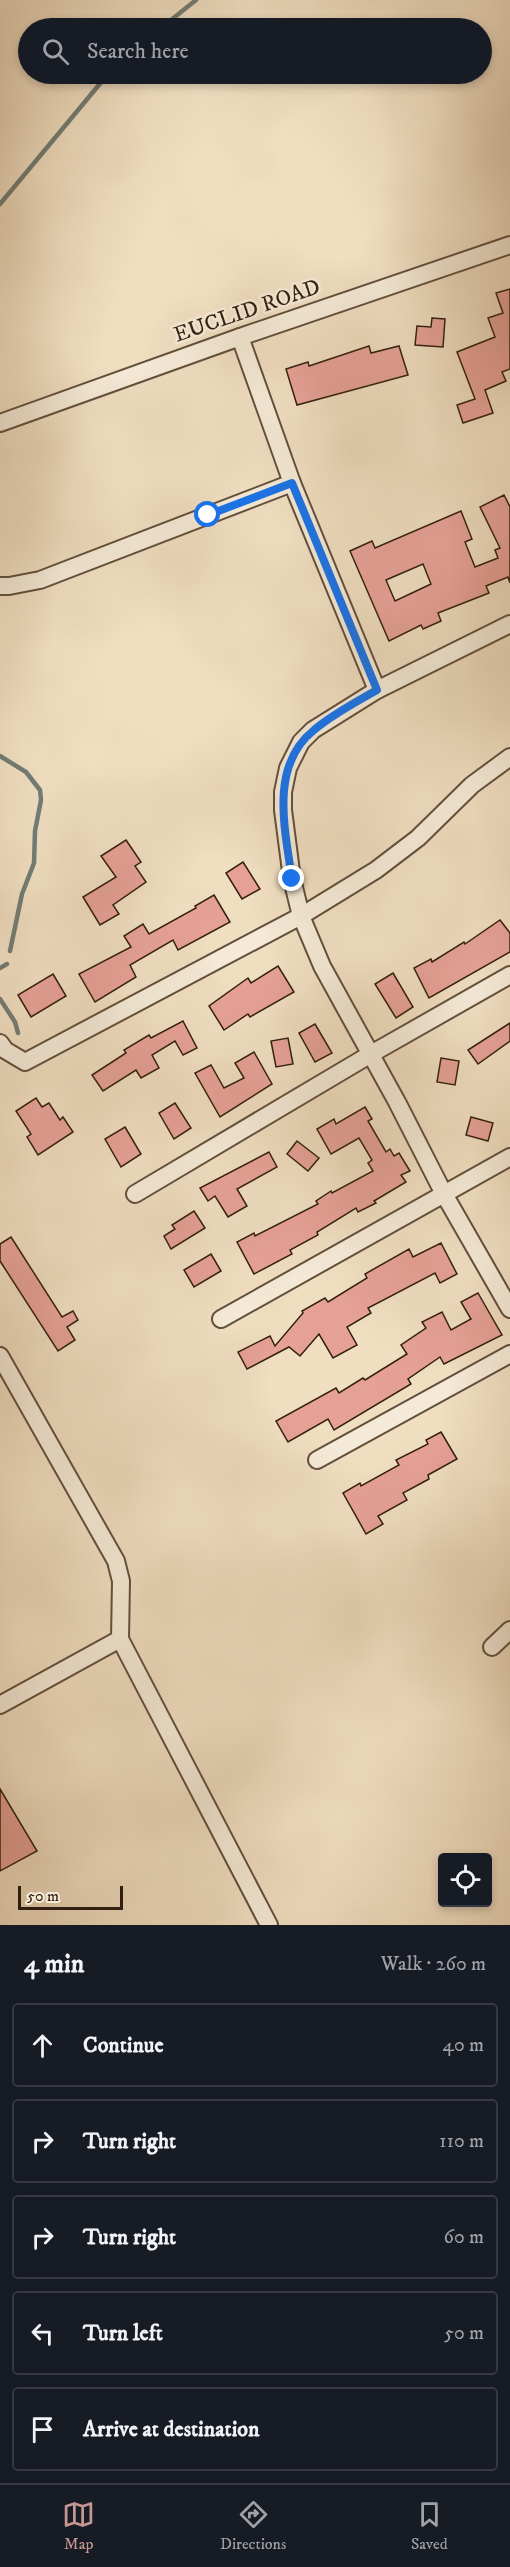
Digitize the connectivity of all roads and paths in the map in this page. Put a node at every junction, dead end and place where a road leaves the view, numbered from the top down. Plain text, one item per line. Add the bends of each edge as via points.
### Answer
1 (510, 245) edge
2 (240, 337) junction
3 (0, 423) edge
4 (292, 483) junction
5 (0, 586) edge
6 (510, 624) edge
7 (377, 690) junction
8 (510, 757) edge
9 (301, 916) junction
10 (510, 975) edge
11 (0, 1043) edge
12 (370, 1054) junction
13 (510, 1157) edge
14 (135, 1194) dead end
15 (444, 1194) junction
16 (510, 1309) edge
17 (221, 1319) dead end
18 (510, 1354) edge
19 (0, 1356) edge
20 (317, 1460) dead end
21 (510, 1629) edge
22 (120, 1639) junction
23 (492, 1647) dead end
24 (0, 1705) edge
25 (269, 1925) edge

1 - 2 street, EUCLID ROAD
2 - 3 street, EUCLID ROAD
2 - 4 street
4 - 5 street via 50,576
4 - 7 street
6 - 7 street
7 - 9 street via 314,730 301,742 288,768 283,792 284,825
8 - 9 street via 472,785 418,838 376,870
9 - 11 street via 24,1062
9 - 12 street via 322,966
10 - 12 street
12 - 14 street
12 - 15 street
13 - 15 street
15 - 16 street
15 - 17 street
18 - 20 street
19 - 22 street via 116,1561 121,1581
21 - 23 street
22 - 24 street
22 - 25 street

